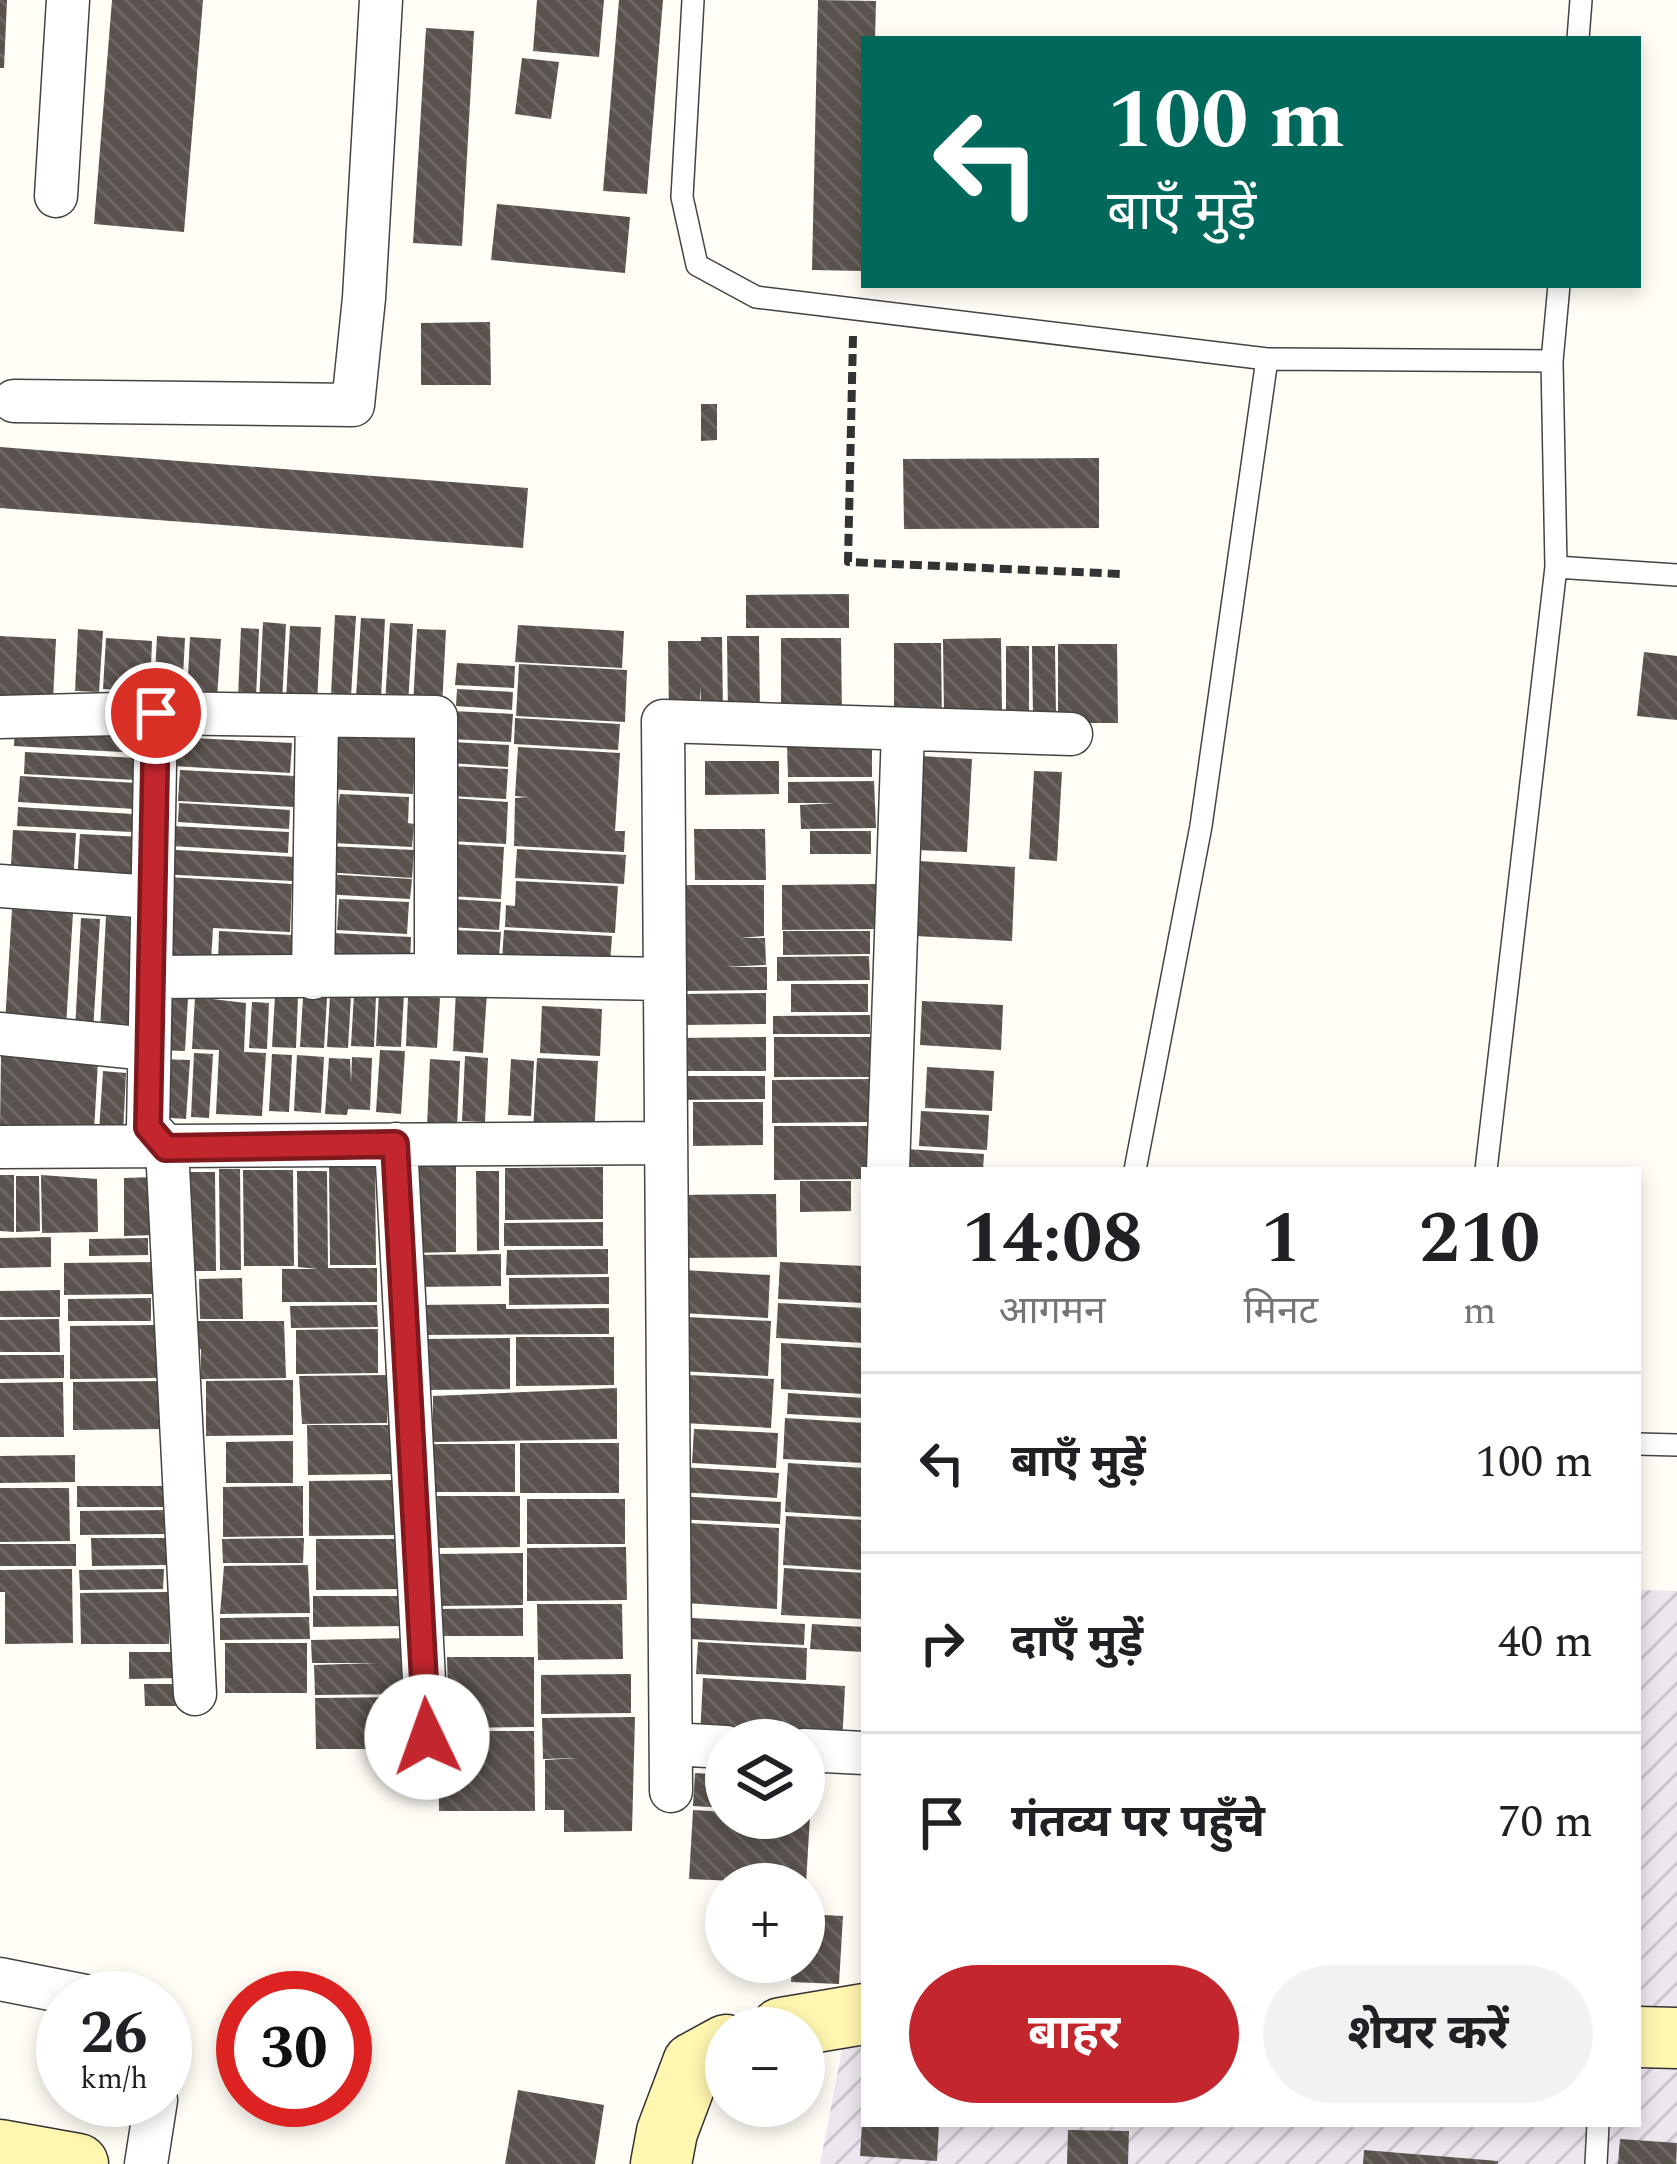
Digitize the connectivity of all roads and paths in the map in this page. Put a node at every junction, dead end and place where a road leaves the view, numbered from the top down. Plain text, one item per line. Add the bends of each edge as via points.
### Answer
1 (68, 0) edge
2 (381, 0) edge
3 (693, 0) edge
4 (1581, 0) edge
5 (1578, 36) edge
6 (56, 196) dead end
7 (1559, 288) edge
8 (853, 310) junction
9 (1267, 359) junction
10 (1552, 361) junction
11 (14, 401) dead end
12 (1556, 567) junction
13 (1122, 574) dead end
14 (1677, 575) edge
15 (156, 713) junction
16 (317, 716) junction
17 (0, 717) edge
18 (903, 730) junction
19 (1071, 734) dead end
20 (0, 886) edge
21 (152, 897) junction
22 (436, 975) junction
23 (151, 977) junction
24 (313, 978) junction
25 (665, 979) junction
26 (0, 1034) edge
27 (148, 1049) junction
28 (395, 1144) junction
29 (666, 1144) junction
30 (0, 1147) edge
31 (166, 1148) junction
32 (888, 1167) edge
33 (1136, 1167) edge
34 (1486, 1167) edge
35 (1641, 1444) edge
36 (1677, 1445) edge
37 (195, 1694) dead end
38 (427, 1737) dead end
39 (671, 1744) junction
40 (705, 1746) edge
41 (825, 1751) edge
42 (861, 1753) edge
43 (671, 1791) dead end
44 (0, 1979) edge
45 (36, 1986) edge
46 (861, 2015) edge
47 (825, 2021) edge
48 (1641, 2037) edge
49 (1677, 2038) edge
50 (705, 2056) edge
51 (152, 2127) edge
52 (1598, 2127) edge
53 (0, 2150) edge
54 (78, 2164) edge
55 (146, 2164) edge
56 (661, 2164) edge
57 (1596, 2164) edge

1 - 6 street
2 - 11 street via 353,405
3 - 8 lane via 682,197 697,265 756,297
4 - 5 lane
7 - 10 lane
8 - 9 lane
8 - 13 path via 848,562
9 - 10 lane
9 - 33 lane via 1201,826
10 - 12 lane
12 - 14 lane
12 - 34 lane
15 - 16 street
15 - 17 street
15 - 21 street
16 - 22 street via 436,717
16 - 24 street
18 - 19 street
18 - 25 street via 663,721
18 - 32 street
20 - 21 street
21 - 23 street
22 - 24 street
22 - 25 street
23 - 24 street
23 - 27 street
25 - 29 street
26 - 27 street
27 - 31 street via 148,1127
28 - 29 street
28 - 31 street
28 - 38 street
29 - 39 street
30 - 31 street
31 - 37 street
35 - 36 lane
39 - 40 street
39 - 43 street
41 - 42 street
44 - 45 street
46 - 47 street
48 - 49 street
50 - 56 street via 693,2063
51 - 55 street
52 - 57 lane
53 - 54 street

